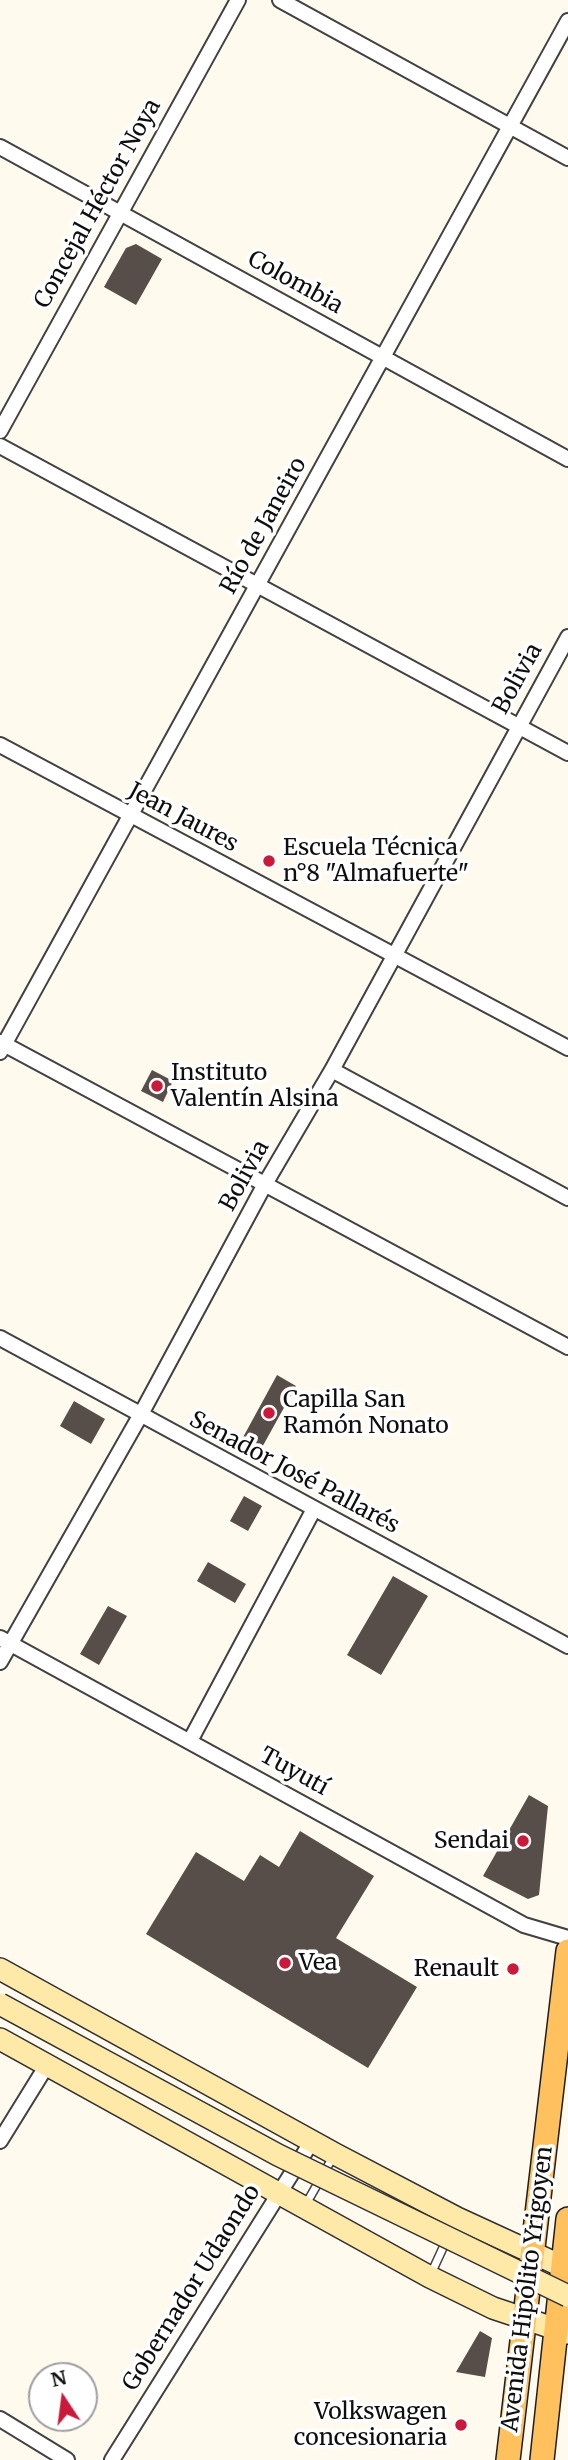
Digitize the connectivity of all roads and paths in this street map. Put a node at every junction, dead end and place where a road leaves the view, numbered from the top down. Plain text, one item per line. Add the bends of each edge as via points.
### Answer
1 (238, 0) edge
2 (280, 0) edge
3 (568, 21) edge
4 (510, 127) junction
5 (0, 148) edge
6 (568, 158) edge
7 (119, 212) junction
8 (383, 357) junction
9 (0, 431) edge
10 (0, 446) edge
11 (568, 458) edge
12 (258, 585) junction
13 (568, 637) edge
14 (517, 726) junction
15 (0, 744) edge
16 (568, 753) edge
17 (130, 817) junction
18 (393, 955) junction
19 (2, 1046) edge
20 (568, 1048) edge
21 (332, 1070) junction
22 (265, 1184) junction
23 (568, 1198) edge
24 (0, 1338) edge
25 (568, 1347) edge
26 (140, 1416) junction
27 (314, 1508) junction
28 (5, 1641) edge
29 (568, 1646) edge
30 (0, 1662) edge
31 (190, 1741) junction
32 (568, 1938) edge
33 (568, 1951) edge
34 (0, 1969) edge
35 (0, 2004) edge
36 (0, 2039) edge
37 (47, 2065) junction
38 (0, 2141) edge
39 (312, 2141) junction
40 (335, 2154) junction
41 (279, 2193) junction
42 (304, 2207) junction
43 (457, 2218) junction
44 (568, 2219) edge
45 (533, 2252) junction
46 (566, 2267) edge
47 (430, 2277) junction
48 (568, 2296) edge
49 (524, 2320) junction
50 (564, 2327) edge
51 (0, 2419) edge
52 (67, 2460) edge
53 (112, 2460) edge
54 (508, 2460) edge
55 (542, 2460) edge

1 - 7 street, Concejal Héctor Noya
2 - 4 street
3 - 4 street, Río de Janeiro
4 - 6 street
4 - 8 street, Río de Janeiro
5 - 7 street, Colombia
7 - 8 street, Colombia
7 - 9 street, Concejal Héctor Noya
8 - 11 street, Colombia
8 - 12 street, Río de Janeiro
10 - 12 street
12 - 14 street
12 - 17 street, Río de Janeiro
13 - 14 street, Bolivia
14 - 16 street
14 - 18 street, Bolivia
15 - 17 street, Jean Jaures
17 - 18 street, Jean Jaures
17 - 19 street, Río de Janeiro
18 - 20 street, Jean Jaures
18 - 21 street, Bolivia
19 - 22 street
21 - 22 street, Bolivia
21 - 23 street
22 - 25 street
22 - 26 street, Bolivia
24 - 26 street, Senador José Pallarés
26 - 27 street, Senador José Pallarés
26 - 28 street, Bolivia
27 - 29 street, Senador José Pallarés
27 - 31 street
28 - 30 street, Bolivia
28 - 31 street, Tuyutí
31 - 32 street, Tuyutí via 524,1925
33 - 45 main road, Avenida Hipólito Yrigoyen
34 - 39 main road
35 - 48 main road, bridge via 278,2155
36 - 37 main road
37 - 38 street
37 - 41 main road
39 - 40 main road
39 - 41 street, Gobernador Udaondo
40 - 42 lane
40 - 43 main road
41 - 42 main road
41 - 53 street, Gobernador Udaondo
42 - 47 main road
43 - 45 main road
43 - 47 lane
44 - 46 main road, Avenida Hipólito Yrigoyen
45 - 46 main road
45 - 49 main road, Avenida Hipólito Yrigoyen
46 - 50 main road, Avenida Hipólito Yrigoyen
47 - 49 main road
49 - 50 main road
49 - 54 main road, Avenida Hipólito Yrigoyen
50 - 55 main road, Avenida Hipólito Yrigoyen
51 - 52 street

